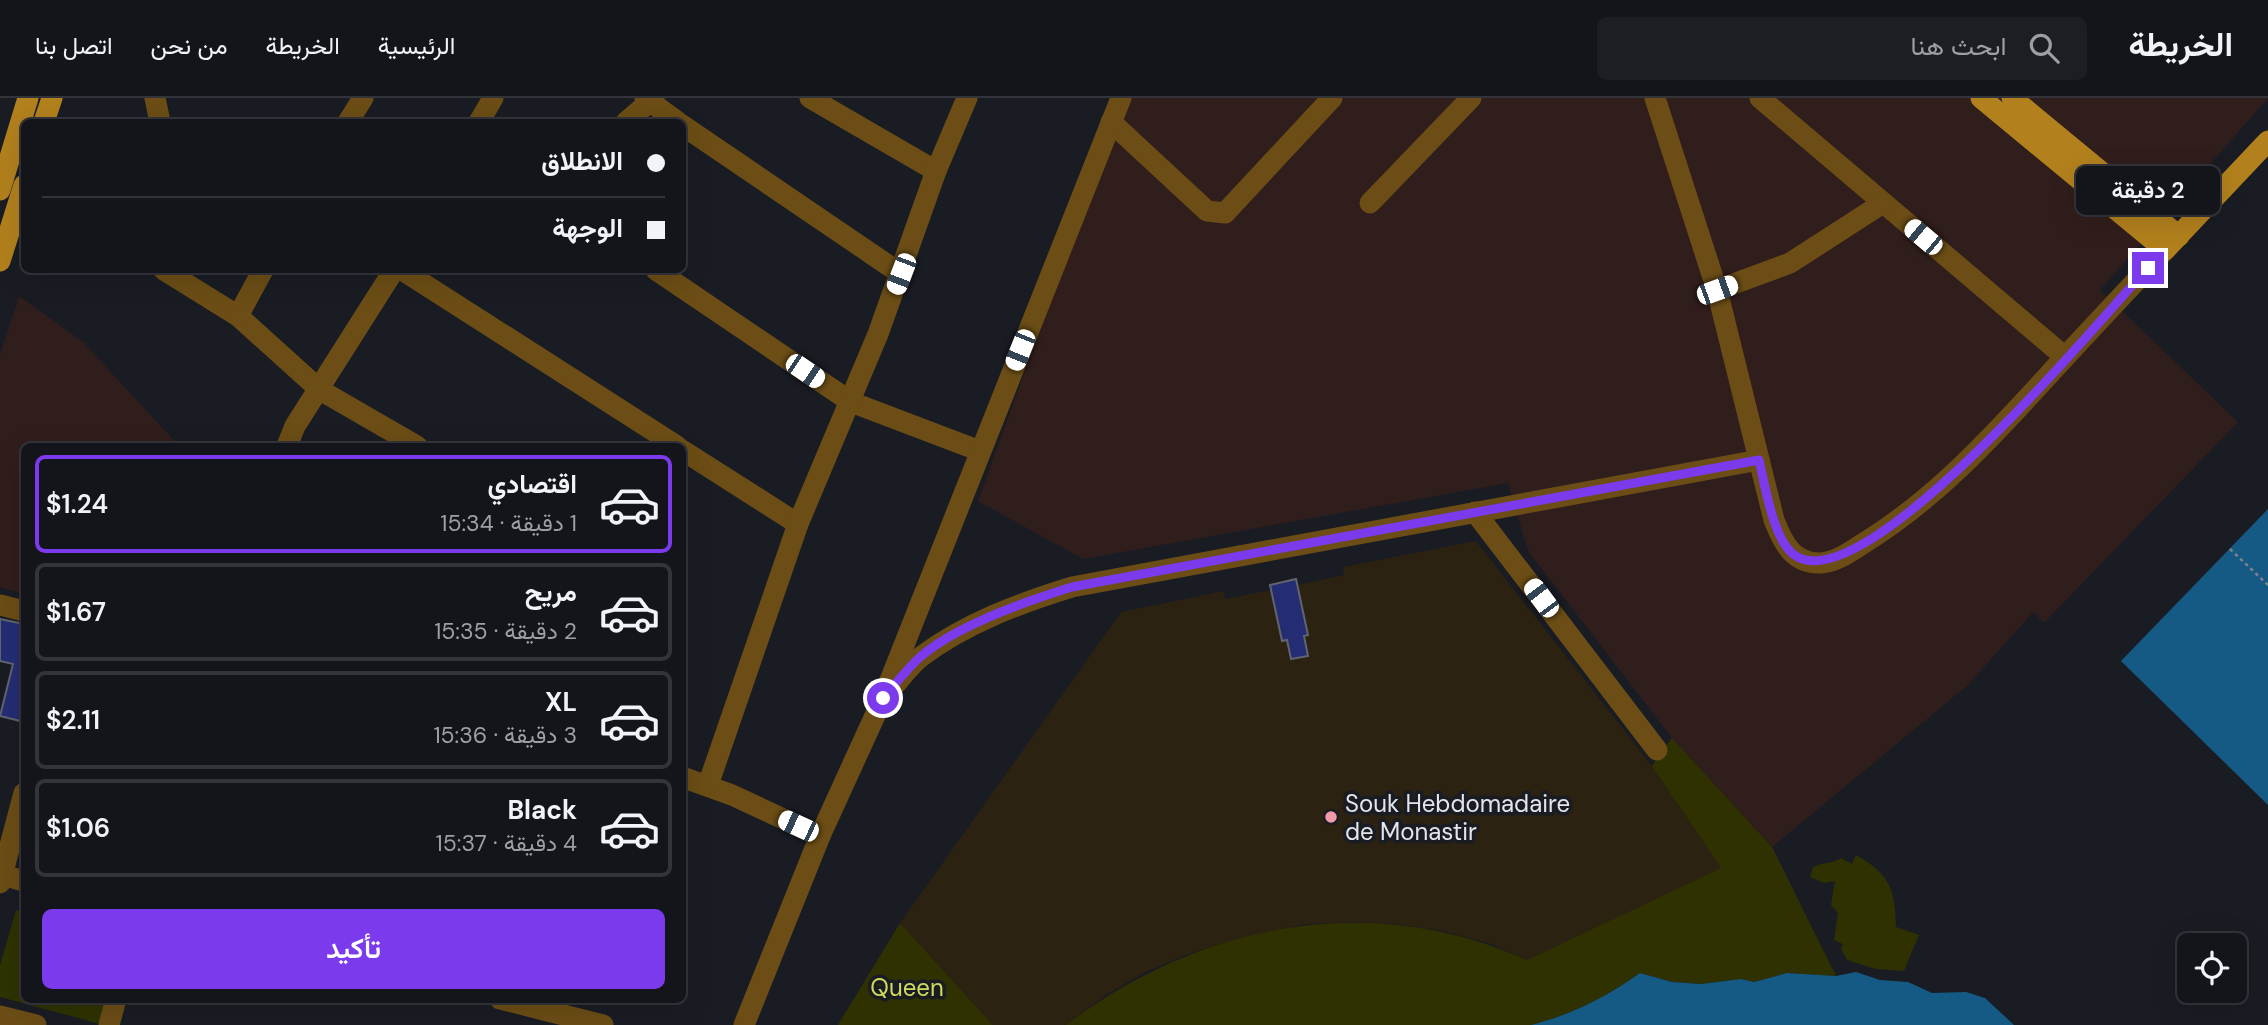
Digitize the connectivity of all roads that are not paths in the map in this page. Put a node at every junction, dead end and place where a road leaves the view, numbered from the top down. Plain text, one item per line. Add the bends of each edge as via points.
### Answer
1 (28, 98) edge
2 (52, 98) edge
3 (155, 98) edge
4 (493, 98) edge
5 (810, 98) edge
6 (967, 98) edge
7 (1121, 98) edge
8 (1332, 98) edge
9 (1471, 98) edge
10 (1655, 98) edge
11 (1760, 98) edge
12 (1981, 98) edge
13 (2012, 98) edge
14 (649, 100) edge
15 (45, 119) edge
16 (159, 119) edge
17 (481, 119) edge
18 (629, 119) edge
19 (674, 119) edge
20 (1111, 122) junction
21 (686, 128) edge
22 (2268, 141) edge
23 (936, 171) junction
24 (2, 176) edge
25 (21, 194) edge
26 (1370, 203) dead end
27 (1883, 203) junction
28 (2172, 243) junction
29 (0, 261) edge
30 (169, 273) edge
31 (261, 273) edge
32 (392, 273) edge
33 (407, 273) edge
34 (660, 273) edge
35 (901, 274) junction
36 (1717, 290) junction
37 (238, 316) junction
38 (2065, 357) junction
39 (320, 390) junction
40 (851, 401) junction
41 (288, 443) edge
42 (413, 443) edge
43 (672, 443) edge
44 (980, 451) junction
45 (686, 453) edge
46 (1759, 460) junction
47 (1475, 512) junction
48 (798, 524) junction
49 (0, 605) edge
50 (21, 610) edge
51 (883, 698) junction
52 (1657, 750) dead end
53 (686, 778) edge
54 (708, 785) junction
55 (21, 804) edge
56 (820, 836) junction
57 (1, 879) edge
58 (21, 881) edge
59 (115, 1003) edge
60 (515, 1003) edge
61 (550, 1012) edge
62 (0, 1016) edge
63 (749, 1024) edge
64 (36, 1025) edge
65 (109, 1025) edge
66 (603, 1025) edge

1 - 24 main road
2 - 15 main road
3 - 16 street
4 - 17 street
5 - 23 street
6 - 23 street
7 - 20 street
8 - 20 street via 1225,213 1207,211
9 - 26 street
10 - 36 street
11 - 27 street
12 - 28 main road
13 - 28 main road
14 - 18 street
14 - 19 street
20 - 44 street
21 - 35 street
22 - 28 main road
23 - 35 street
25 - 29 main road
27 - 36 street via 1790,262
27 - 38 street
28 - 38 street
30 - 37 street
31 - 37 street
32 - 39 street
33 - 43 street
34 - 40 street
35 - 40 street
36 - 46 street
37 - 39 street
38 - 46 street via 1943,485 1842,557 1823,563 1793,555 1774,520
39 - 41 street
39 - 42 street
40 - 44 street
40 - 48 street
44 - 51 street
45 - 48 street
46 - 47 street
47 - 51 street via 1072,587 1022,602 921,656
47 - 52 street
48 - 54 street
49 - 50 street
51 - 56 street
53 - 54 street
54 - 56 street
55 - 57 street
56 - 63 street
57 - 58 street
59 - 65 street
60 - 61 street
61 - 66 street
62 - 64 street

